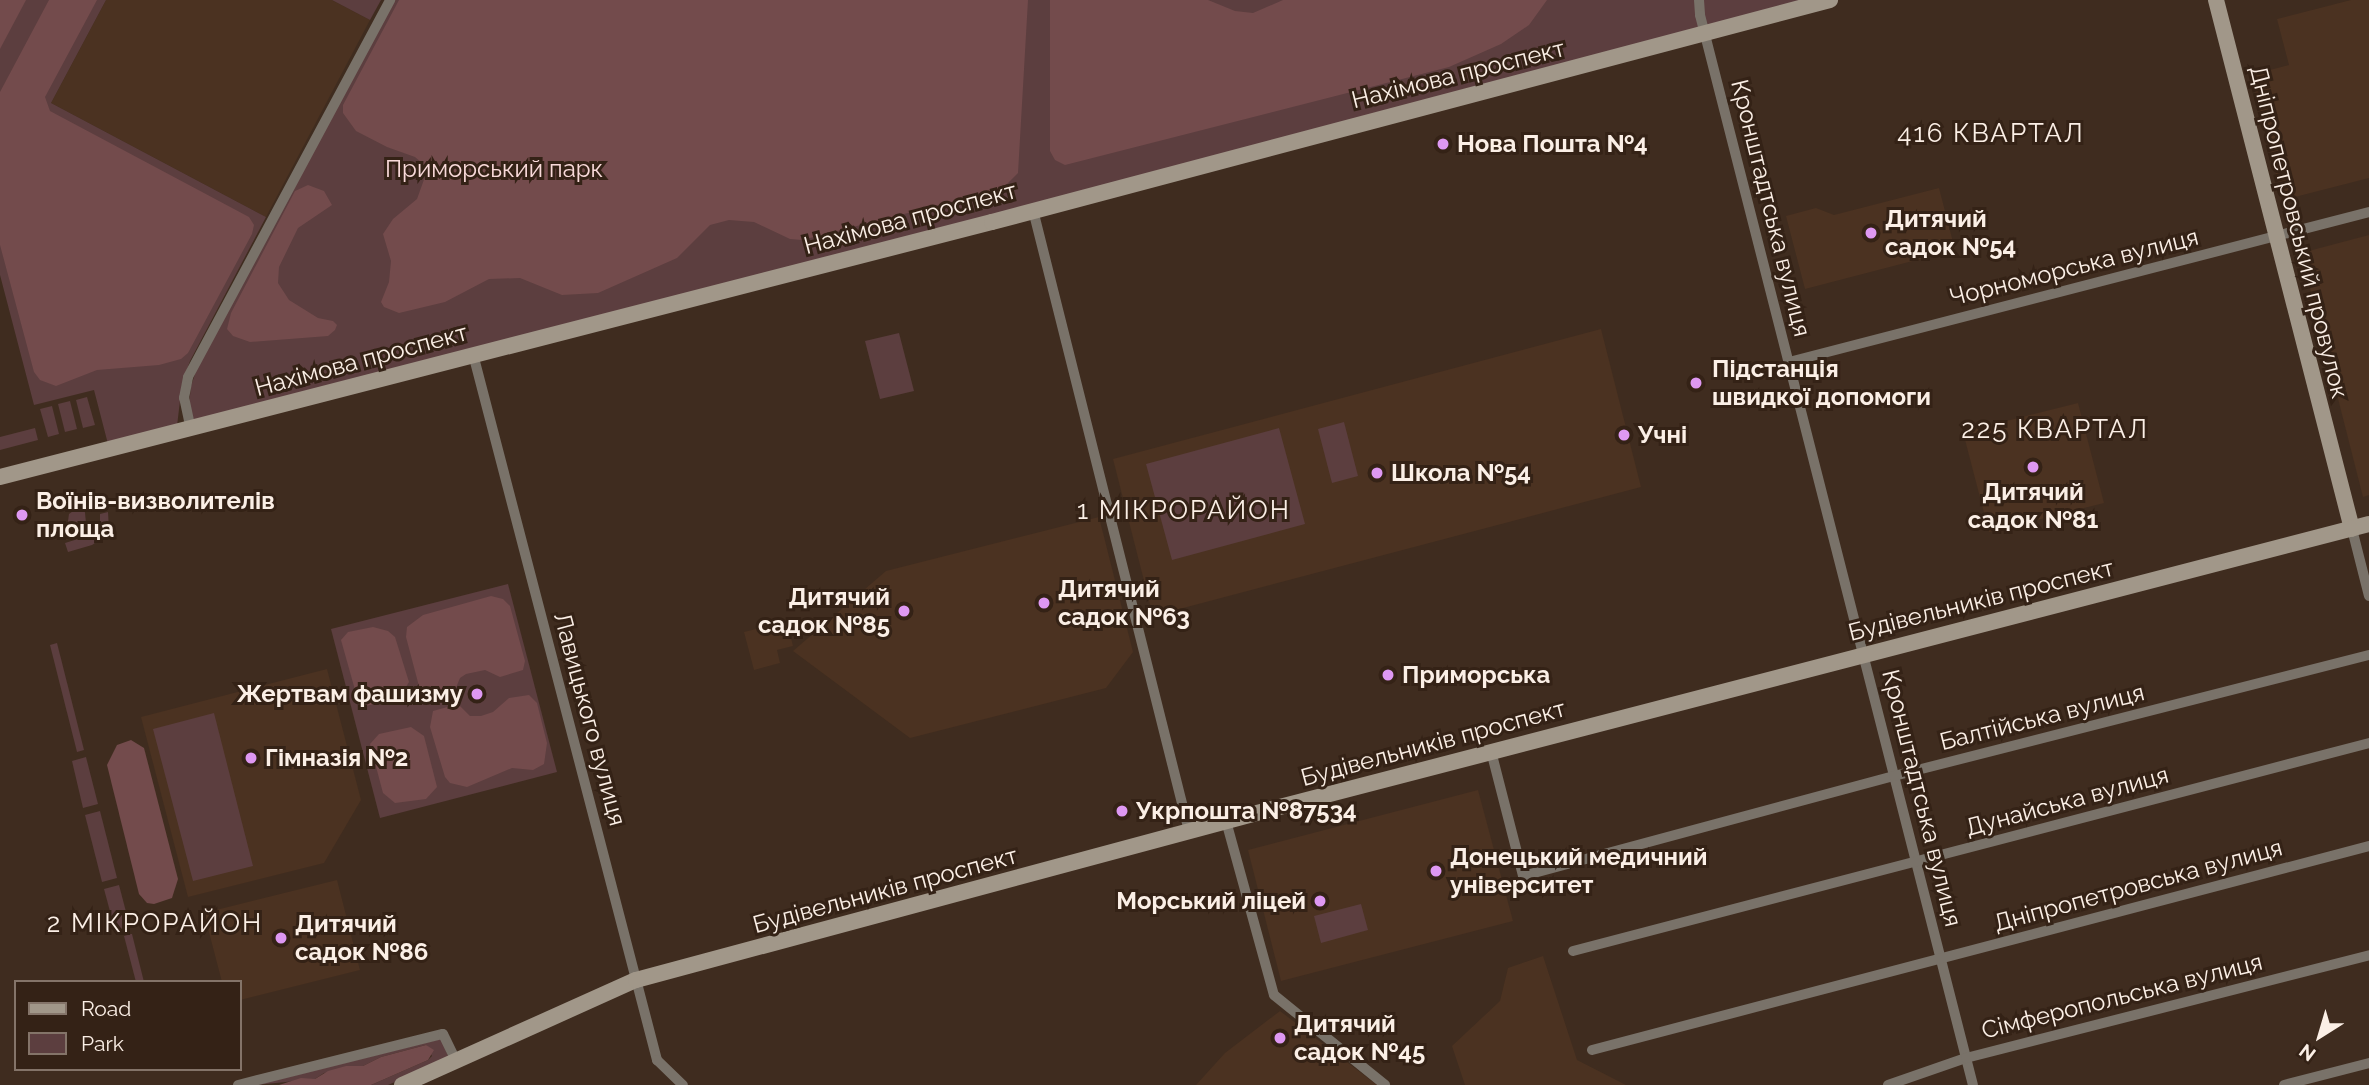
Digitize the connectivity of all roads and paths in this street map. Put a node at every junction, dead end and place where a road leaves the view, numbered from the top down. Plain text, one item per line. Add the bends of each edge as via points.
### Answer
1 (390, 0) edge
2 (1699, 0) edge
3 (1830, 0) edge
4 (2216, 0) edge
5 (1705, 34) junction
6 (1033, 210) junction
7 (2369, 212) edge
8 (2277, 236) junction
9 (473, 354) junction
10 (1789, 362) junction
11 (191, 430) junction
12 (0, 477) edge
13 (2369, 524) edge
14 (2352, 529) junction
15 (2369, 596) edge
16 (1863, 654) junction
17 (2369, 655) edge
18 (2369, 743) edge
19 (1491, 751) junction
20 (1895, 776) junction
21 (1226, 821) junction
22 (1189, 831) junction
23 (2369, 846) edge
24 (1916, 862) junction
25 (1573, 951) dead end
26 (2369, 955) edge
27 (1941, 958) junction
28 (636, 980) junction
29 (1592, 1050) dead end
30 (1966, 1058) junction
31 (456, 1061) junction
32 (2369, 1063) edge
33 (237, 1085) edge
34 (401, 1085) edge
35 (683, 1085) edge
36 (1385, 1085) edge
37 (1888, 1085) edge
38 (1973, 1085) edge
39 (2284, 1085) edge

1 - 11 street via 188,377 184,398
2 - 5 street, Кронштадтська вулиця
3 - 5 main road, Нахімова проспект
4 - 8 main road, Дніпропетровський провулок
5 - 6 main road, Нахімова проспект
5 - 10 street, Кронштадтська вулиця
6 - 9 main road, Нахімова проспект
6 - 22 street
7 - 8 street, Чорноморська вулиця
8 - 10 street, Чорноморська вулиця
8 - 14 main road, Дніпропетровський провулок
9 - 11 main road, Нахімова проспект
9 - 28 street, Лавицького вулиця
10 - 16 street, Кронштадтська вулиця
11 - 12 main road, Нахімова проспект
13 - 14 main road, Будівельників проспект
14 - 15 street, Дніпропетровський провулок
14 - 16 main road, Будівельників проспект
16 - 19 main road, Будівельників проспект
16 - 20 street, Кронштадтська вулиця
17 - 20 street, Балтійська вулиця
18 - 24 street, Дунайська вулиця
19 - 20 street, Балтійська вулиця via 1523,876
19 - 21 main road, Будівельників проспект
20 - 24 street, Кронштадтська вулиця
21 - 22 main road, Будівельників проспект
21 - 36 street via 1274,995
22 - 28 main road, Будівельників проспект
23 - 27 street, Дніпропетровська вулиця
24 - 25 street, Дунайська вулиця
24 - 27 street, Кронштадтська вулиця
26 - 30 street, Сімферопольська вулиця
27 - 29 street, Дніпропетровська вулиця
27 - 30 street, Кронштадтська вулиця
28 - 31 main road, Будівельників проспект
28 - 35 street, Лавицького вулиця via 657,1060
30 - 37 street, Сімферопольська вулиця
30 - 38 street, Кронштадтська вулиця
31 - 33 street via 443,1034
31 - 34 main road, Будівельників проспект
32 - 39 street

